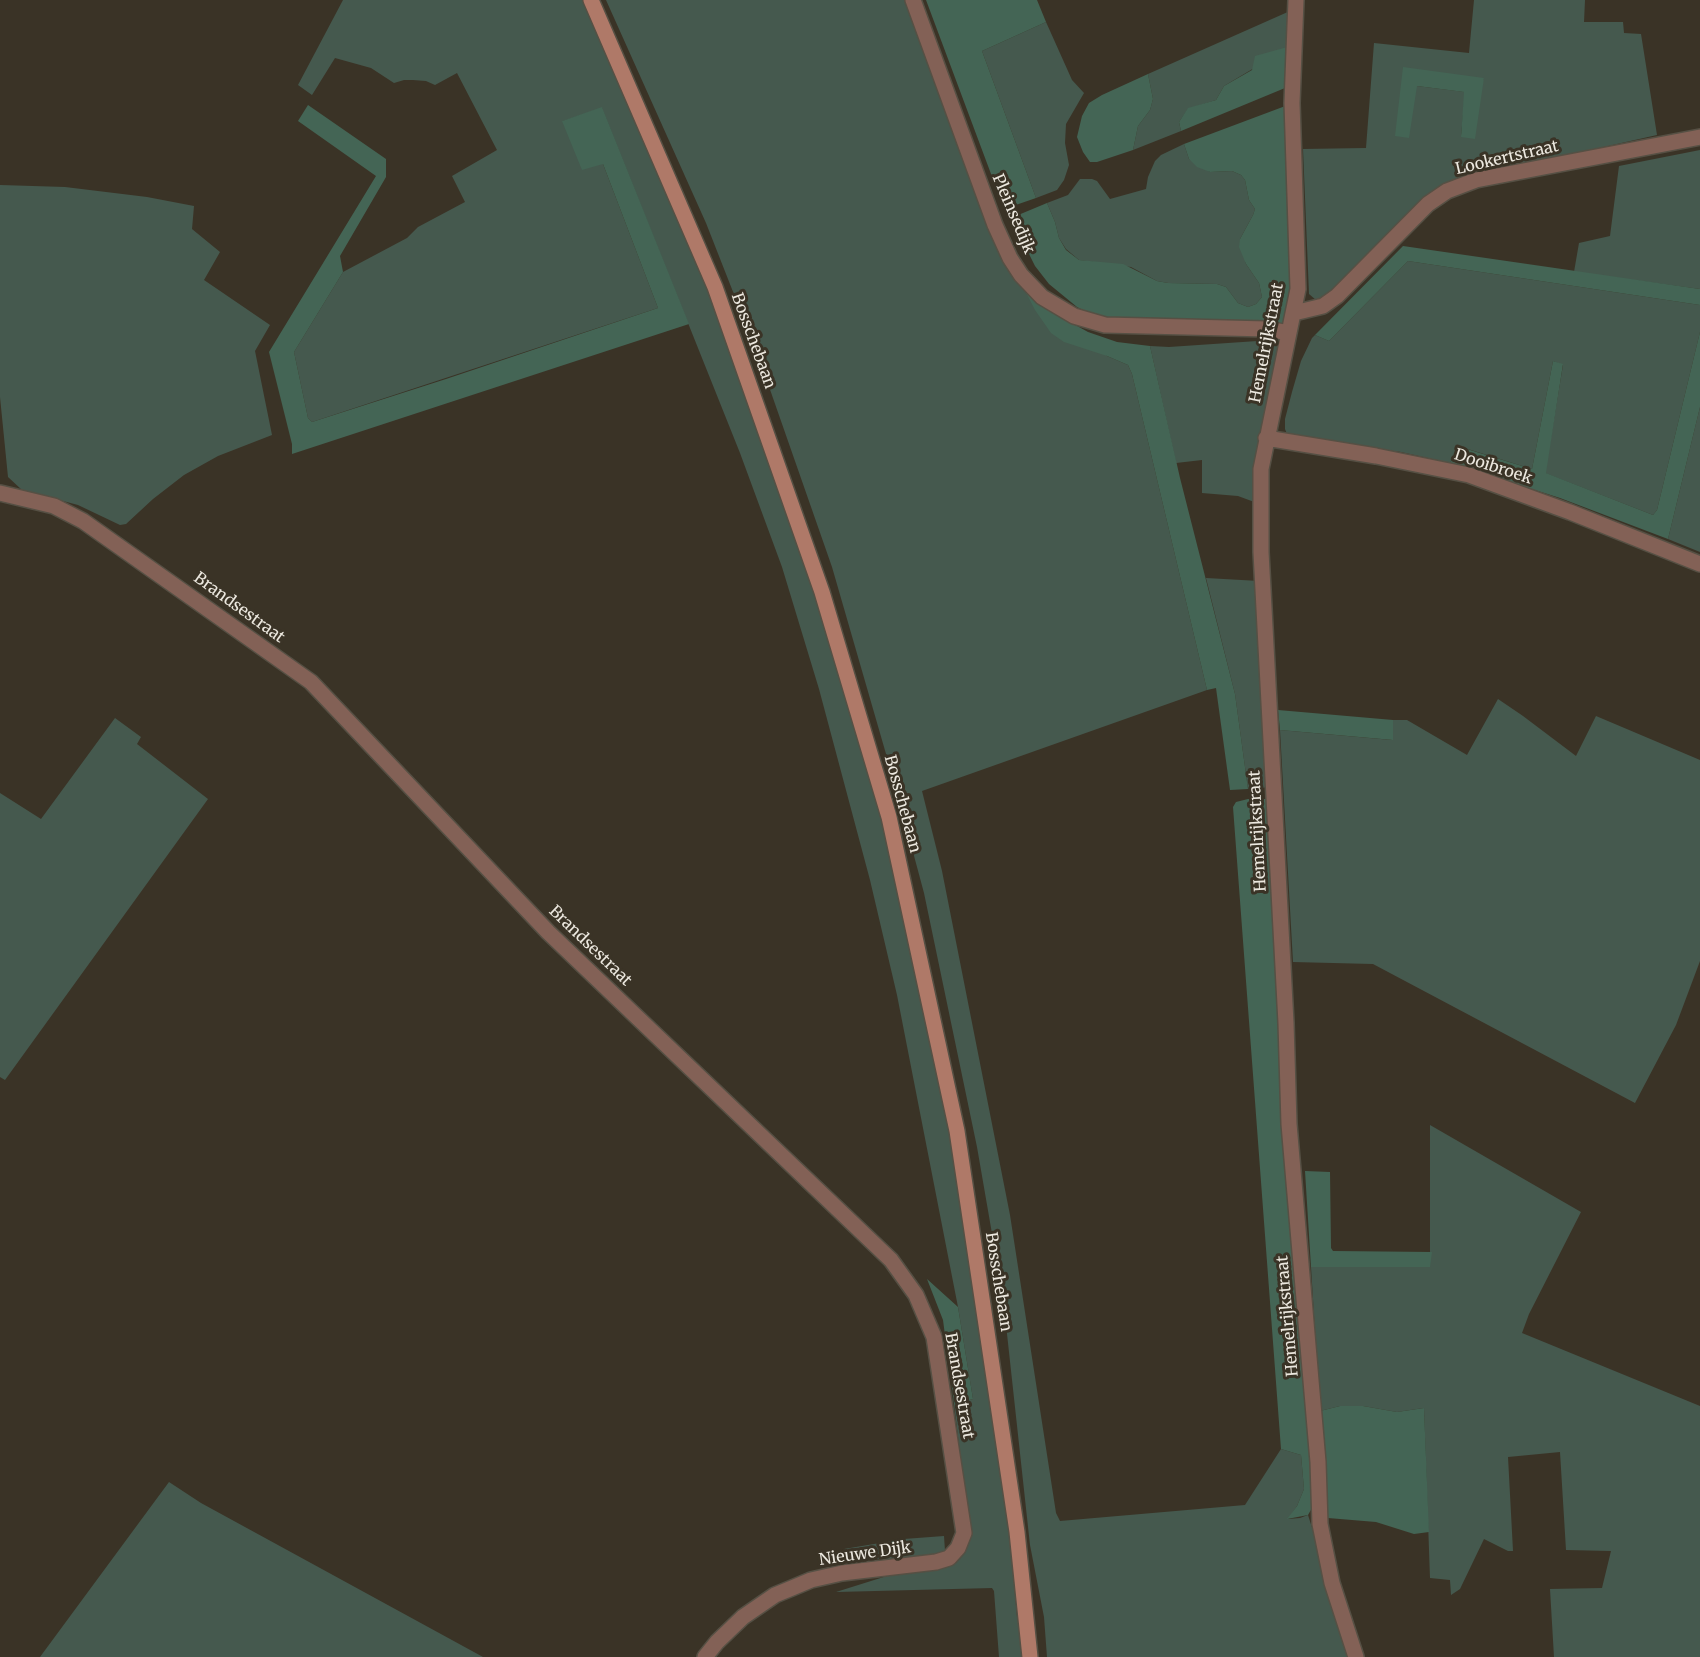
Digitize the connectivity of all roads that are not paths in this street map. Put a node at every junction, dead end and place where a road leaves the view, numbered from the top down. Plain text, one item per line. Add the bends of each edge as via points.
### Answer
1 (591, 0) edge
2 (912, 0) edge
3 (1296, 0) edge
4 (1700, 137) edge
5 (1294, 313) junction
6 (1289, 333) junction
7 (1266, 438) junction
8 (0, 493) edge
9 (1700, 564) edge
10 (949, 1558) joint
11 (705, 1657) edge
12 (1030, 1657) edge
13 (1356, 1657) edge

1 - 12 main road, Bosschebaan via 714,287 822,592 889,817 957,1131 1017,1532
2 - 6 street, Pleinsedijk via 995,225 1021,275 1042,297 1074,316 1105,326 1267,329
3 - 5 street, Hemelrijkstraat via 1292,103 1298,289
4 - 5 street, Lookertstraat via 1476,180 1447,190 1428,204 1337,296 1323,306
5 - 6 street, Hemelrijkstraat
6 - 7 street, Hemelrijkstraat
7 - 9 street, Dooibroek via 1469,475
7 - 13 street, Hemelrijkstraat via 1260,469 1261,552 1289,1124 1320,1524 1332,1583
8 - 10 street, Brandsestraat via 54,507 83,521 310,682 548,932 891,1260 916,1296 934,1337 964,1533
10 - 11 street, Nieuwe Dijk via 811,1580 775,1595 743,1617

